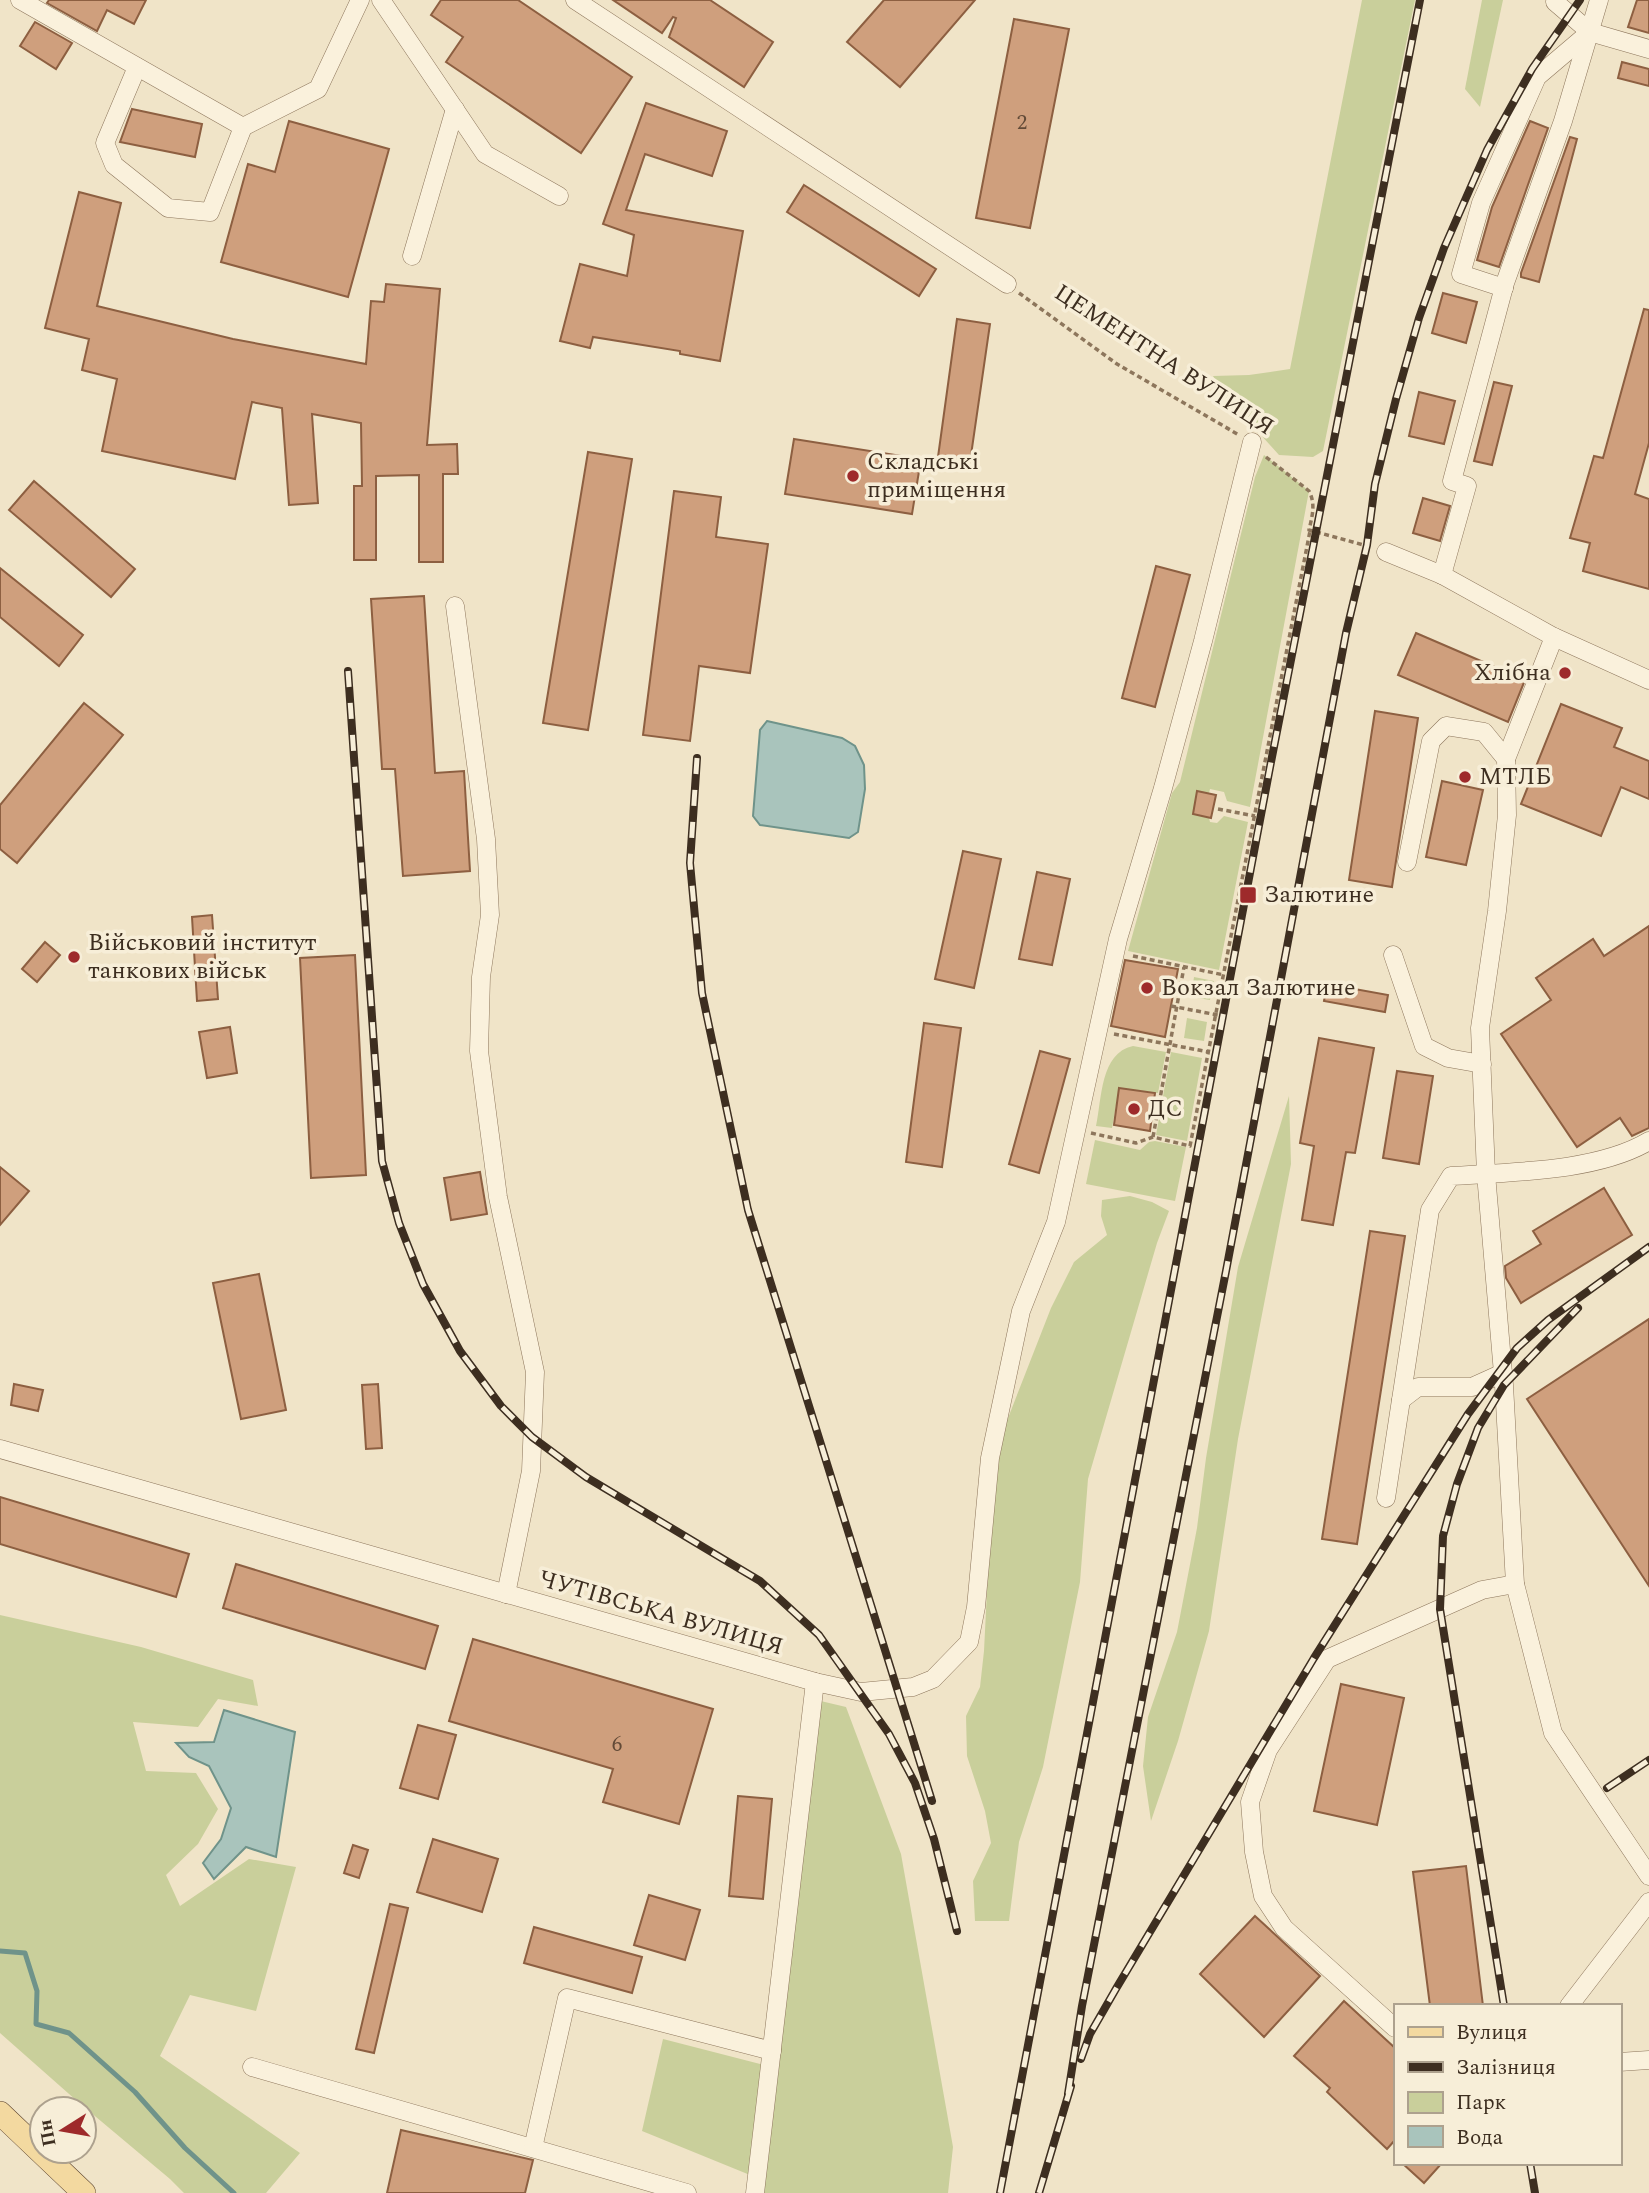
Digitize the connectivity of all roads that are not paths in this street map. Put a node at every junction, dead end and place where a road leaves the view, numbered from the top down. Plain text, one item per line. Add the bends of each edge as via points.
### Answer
1 (20, 0) edge
2 (360, 0) edge
3 (381, 0) edge
4 (575, 0) edge
5 (1557, 0) edge
6 (1599, 0) edge
7 (1590, 32) junction
8 (1648, 49) edge
9 (137, 67) junction
10 (455, 109) junction
11 (243, 127) junction
12 (559, 196) dead end
13 (412, 256) dead end
14 (1007, 284) road end
15 (1504, 288) junction
16 (1252, 442) road end
17 (1387, 552) road end
18 (1442, 575) junction
19 (455, 606) dead end
20 (1554, 638) junction
21 (1649, 680) edge
22 (1506, 759) junction
23 (1407, 862) dead end
24 (1393, 955) dead end
25 (1482, 1064) junction
26 (1649, 1141) edge
27 (1486, 1174) junction
28 (1503, 1373) junction
29 (1401, 1400) junction
30 (0, 1448) edge
31 (1386, 1498) dead end
32 (1515, 1584) junction
33 (506, 1594) junction
34 (815, 1682) junction
35 (1649, 1876) edge
36 (1649, 1902) edge
37 (1571, 2004) edge
38 (1394, 2027) edge
39 (772, 2051) junction
40 (1649, 2060) edge
41 (1621, 2062) edge
42 (251, 2067) dead end
43 (0, 2113) edge
44 (533, 2148) junction
45 (84, 2193) edge
46 (687, 2193) edge
47 (755, 2193) edge

1 - 9 street
2 - 11 street via 318,89
3 - 10 street
4 - 14 street
5 - 7 street
6 - 7 street
7 - 8 street
7 - 15 street
7 - 15 street via 1537,77 1481,203 1461,274
9 - 11 street
9 - 11 street via 105,143 114,165 168,208 210,212
10 - 12 street via 485,153
10 - 13 street
15 - 18 street via 1452,481 1467,486
16 - 34 street, ЧУТІВСЬКА ВУЛИЦЯ via 1196,668 1115,953 1056,1222 1021,1311 990,1458 969,1642 933,1679 913,1687 861,1692
17 - 18 street
18 - 20 street
19 - 33 street via 485,839 490,915 481,977 479,1051 498,1197 535,1372 531,1471
20 - 21 street
20 - 22 street
22 - 23 street via 1484,732 1446,726 1431,741
22 - 25 street via 1507,815 1480,1028
24 - 25 street via 1424,1046 1448,1058
25 - 27 street
26 - 27 street via 1630,1152 1576,1165
27 - 28 street
27 - 29 street via 1451,1176 1430,1210
28 - 29 street via 1472,1387 1418,1387
28 - 32 street
29 - 31 street
30 - 33 street, ЧУТІВСЬКА ВУЛИЦЯ
32 - 35 street via 1553,1733
32 - 38 street via 1482,1590 1327,1659 1268,1751 1250,1802 1263,1896 1284,1927
33 - 34 street, ЧУТІВСЬКА ВУЛИЦЯ
34 - 39 street
36 - 37 street
39 - 44 street via 567,1998
39 - 47 street
40 - 41 street
42 - 44 street
43 - 45 main road
44 - 46 street

